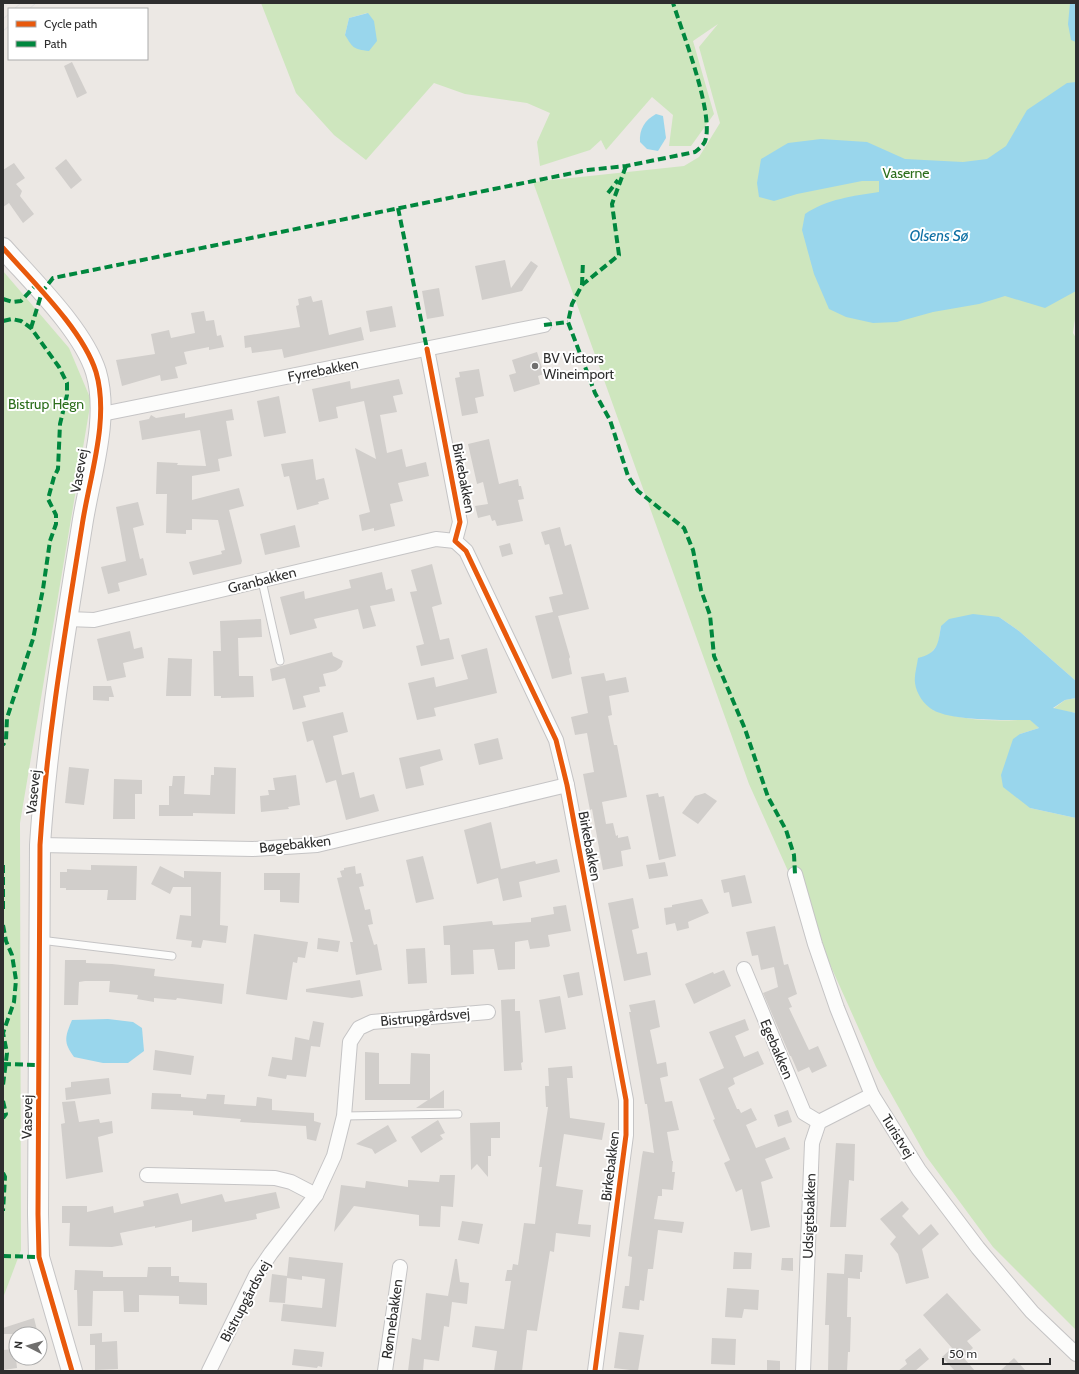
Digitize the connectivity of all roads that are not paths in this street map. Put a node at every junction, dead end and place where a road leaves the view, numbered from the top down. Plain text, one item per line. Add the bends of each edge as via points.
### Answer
1 (3, 248) edge
2 (544, 325) dead end
3 (427, 349) junction
4 (102, 414) junction
5 (455, 541) junction
6 (262, 580) junction
7 (68, 619) junction
8 (280, 661) dead end
9 (567, 785) junction
10 (40, 845) junction
11 (795, 874) dead end
12 (40, 940) junction
13 (172, 956) dead end
14 (744, 969) dead end
15 (488, 1012) dead end
16 (872, 1095) junction
17 (458, 1114) dead end
18 (344, 1116) junction
19 (819, 1122) junction
20 (148, 1175) dead end
21 (316, 1195) junction
22 (400, 1267) dead end
23 (1076, 1354) edge
24 (72, 1371) edge
25 (209, 1371) edge
26 (385, 1371) edge
27 (595, 1371) edge
28 (803, 1371) edge

1 - 4 street, Vasevej via 82,343 96,371
2 - 3 street, Fyrrebakken
3 - 4 street, Fyrrebakken
3 - 5 street, Birkebakken via 460,522
4 - 7 street, Vasevej
5 - 6 street, Granbakken via 436,539
5 - 9 street, Birkebakken via 466,551 556,740
6 - 7 street, Granbakken via 94,620
6 - 8 lane
7 - 10 street, Vasevej via 44,790
9 - 10 street, Bøgebakken via 317,845 253,849
9 - 27 street, Birkebakken via 626,1100 626,1135
10 - 12 street, Vasevej
11 - 16 street, Turistvej via 837,1008
12 - 13 lane
12 - 24 street, Vasevej via 39,1256
14 - 19 street, Egebakken via 804,1113
15 - 18 street, Bistrupgårdsvej via 372,1022 359,1028 350,1042
16 - 19 street
16 - 23 street, Turistvej via 919,1170 978,1248 1032,1312
17 - 18 lane
18 - 21 street, Bistrupgårdsvej via 334,1156
19 - 28 street, Udsigtsbakken via 812,1143
20 - 21 street via 275,1178 291,1182
21 - 25 street, Bistrupgårdsvej via 256,1275
22 - 26 street, Rønnebakken

